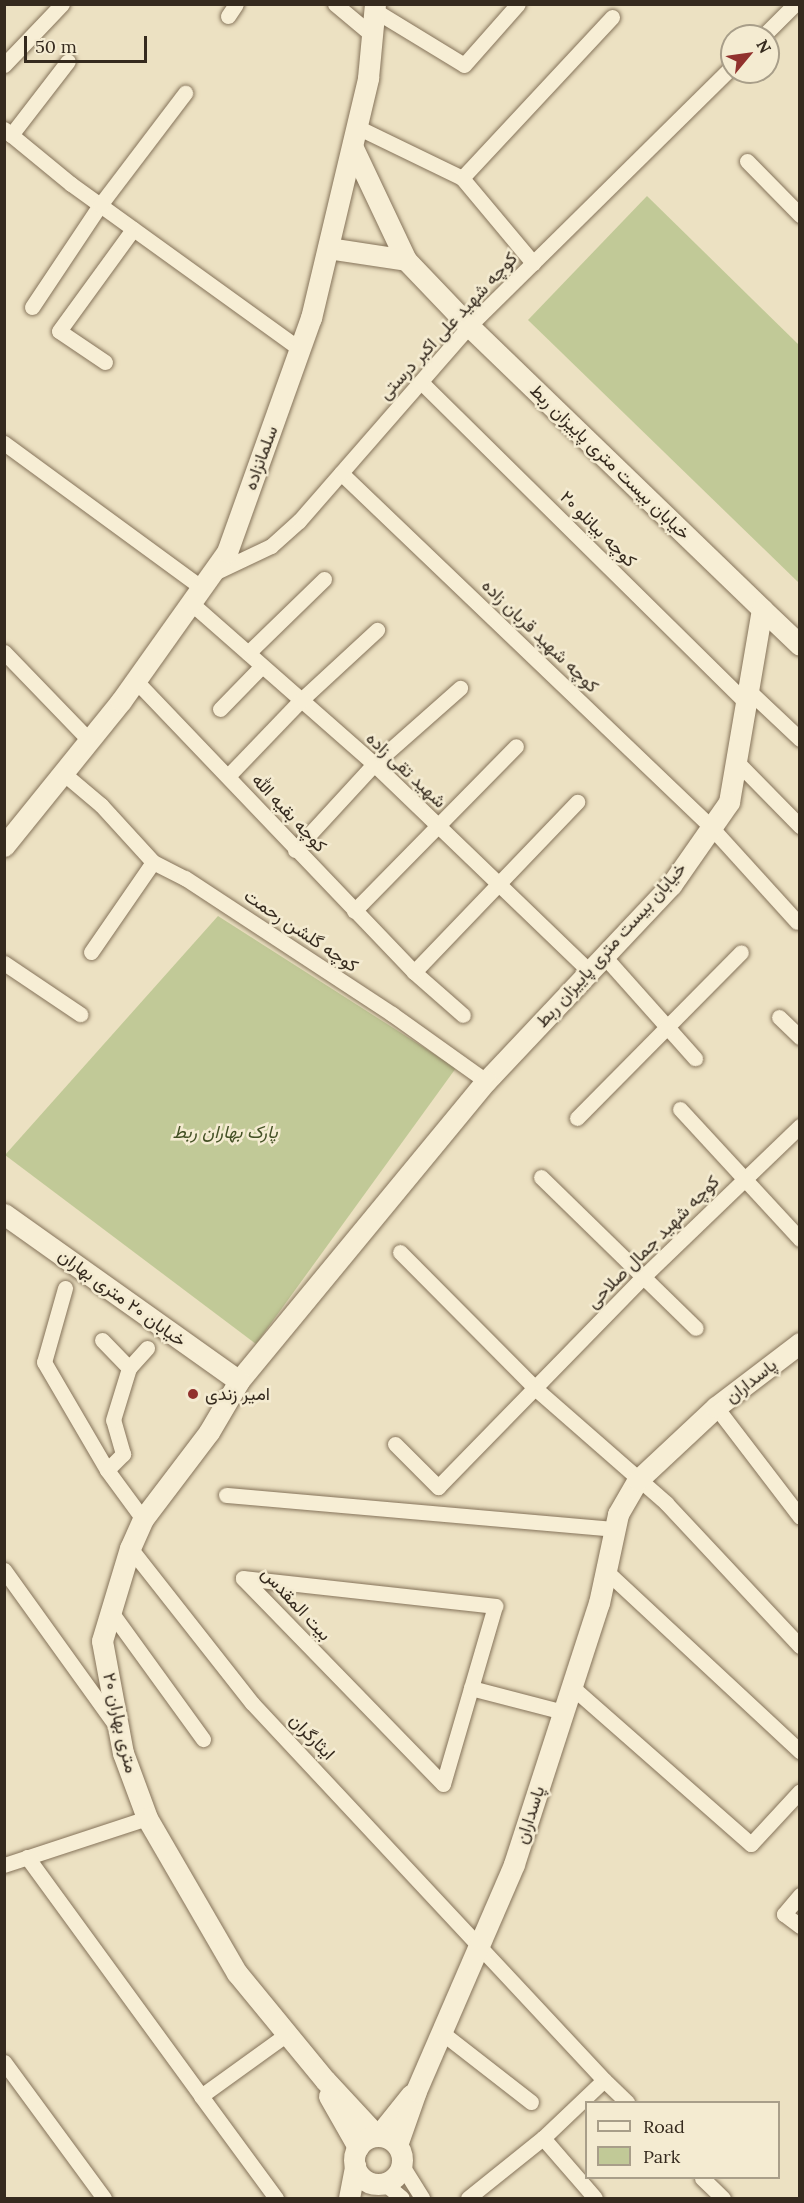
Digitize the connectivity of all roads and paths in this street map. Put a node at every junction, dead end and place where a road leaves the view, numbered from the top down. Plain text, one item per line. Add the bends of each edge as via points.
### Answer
1 (62, 4) edge
2 (335, 4) edge
3 (518, 4) edge
4 (795, 4) edge
5 (374, 7) edge
6 (612, 17) dead end
7 (775, 24) edge
8 (372, 35) junction
9 (68, 61) dead end
10 (4, 65) edge
11 (720, 79) edge
12 (185, 93) dead end
13 (8, 132) edge
14 (355, 138) junction
15 (747, 161) dead end
16 (462, 178) junction
17 (100, 205) junction
18 (800, 215) edge
19 (133, 229) junction
20 (328, 248) junction
21 (406, 260) junction
22 (532, 263) junction
23 (32, 306) dead end
24 (469, 326) junction
25 (300, 349) junction
26 (105, 362) dead end
27 (421, 382) junction
28 (4, 443) edge
29 (341, 473) junction
30 (324, 579) dead end
31 (202, 588) junction
32 (762, 609) junction
33 (376, 630) dead end
34 (800, 645) edge
35 (4, 652) edge
36 (248, 653) junction
37 (262, 666) junction
38 (135, 680) junction
39 (460, 688) dead end
40 (748, 698) junction
41 (300, 700) junction
42 (219, 709) dead end
43 (800, 739) edge
44 (90, 740) junction
45 (516, 746) dead end
46 (737, 762) junction
47 (374, 764) junction
48 (63, 773) junction
49 (228, 776) junction
50 (577, 802) dead end
51 (439, 826) junction
52 (800, 826) edge
53 (12, 827) edge
54 (711, 827) junction
55 (4, 846) edge
56 (295, 850) junction
57 (153, 862) junction
58 (501, 886) junction
59 (354, 911) junction
60 (797, 922) dead end
61 (91, 952) dead end
62 (741, 952) dead end
63 (4, 963) edge
64 (597, 964) junction
65 (414, 972) junction
66 (80, 1014) dead end
67 (462, 1015) dead end
68 (779, 1017) dead end
69 (666, 1026) junction
70 (800, 1037) edge
71 (695, 1058) dead end
72 (486, 1081) junction
73 (680, 1109) dead end
74 (577, 1118) dead end
75 (800, 1125) edge
76 (542, 1177) dead end
77 (744, 1179) junction
78 (4, 1214) edge
79 (800, 1239) edge
80 (400, 1251) dead end
81 (643, 1277) junction
82 (65, 1288) dead end
83 (696, 1328) dead end
84 (102, 1340) dead end
85 (800, 1343) edge
86 (147, 1348) dead end
87 (129, 1368) junction
88 (239, 1382) junction
89 (536, 1389) junction
90 (716, 1407) junction
91 (395, 1444) dead end
92 (107, 1470) junction
93 (638, 1480) junction
94 (226, 1495) dead end
95 (800, 1517) edge
96 (143, 1520) junction
97 (615, 1529) junction
98 (129, 1548) junction
99 (4, 1570) edge
100 (606, 1571) junction
101 (111, 1612) junction
102 (800, 1646) edge
103 (572, 1687) junction
104 (471, 1688) junction
105 (564, 1712) junction
106 (121, 1733) junction
107 (203, 1740) dead end
108 (800, 1751) edge
109 (800, 1791) edge
110 (147, 1818) junction
111 (27, 1857) junction
112 (4, 1865) edge
113 (800, 1895) edge
114 (800, 1926) edge
115 (478, 1943) junction
116 (441, 2032) junction
117 (287, 2034) junction
118 (4, 2062) edge
119 (325, 2080) junction
120 (604, 2080) junction
121 (416, 2091) junction
122 (201, 2096) junction
123 (625, 2101) edge
124 (531, 2102) dead end
125 (377, 2136) junction
126 (543, 2138) junction
127 (399, 2155) junction
128 (357, 2157) junction
129 (703, 2179) edge
130 (381, 2188) edge
131 (104, 2199) edge
132 (276, 2199) edge
133 (349, 2199) edge
134 (402, 2199) edge
135 (422, 2199) edge
136 (468, 2199) edge
137 (595, 2199) edge
138 (723, 2199) edge

1 - 10 street
2 - 8 street
3 - 5 street via 464,64
4 - 7 street
5 - 8 street, سلمانزاده
6 - 16 street
8 - 14 street, سلمانزاده via 368,78
9 - 13 street
11 - 22 street, کوچه شهید علی اکبر درستی
12 - 17 street
13 - 17 street
14 - 16 street
14 - 20 street, سلمانزاده
14 - 21 street, خیابان بیست متری پاییزان ربط
15 - 18 street
16 - 22 street
17 - 19 street
17 - 23 street
19 - 25 street
19 - 26 street via 59,331
20 - 21 street
20 - 25 street, سلمانزاده
21 - 24 street, خیابان بیست متری پاییزان ربط
22 - 24 street, کوچه شهید علی اکبر درستی
24 - 27 street, کوچه شهید علی اکبر درستی
24 - 32 street, خیابان بیست متری پاییزان ربط
25 - 31 street, سلمانزاده via 227,552
27 - 29 street, کوچه شهید علی اکبر درستی
27 - 40 street, کوچه بیانلو ۲۰
28 - 31 street, شهید تقی زاده
29 - 31 street, کوچه شهید علی اکبر درستی via 271,546
29 - 54 street, کوچه شهید قربان زاده
30 - 36 street
31 - 36 street, شهید تقی زاده
31 - 38 street, سلمانزاده
32 - 34 street
32 - 40 street, خیابان بیست متری پاییزان ربط
33 - 41 street
35 - 44 street
36 - 37 street, شهید تقی زاده
37 - 41 street, شهید تقی زاده
37 - 42 street
38 - 44 street, سلمانزاده
38 - 49 street, کوچه بقیه الله
39 - 47 street
40 - 43 street, کوچه بیانلو ۲۰
40 - 46 street, خیابان بیست متری پاییزان ربط
41 - 47 street, شهید تقی زاده
41 - 49 street
44 - 48 street, سلمانزاده
45 - 51 street
46 - 52 street
46 - 54 street, خیابان بیست متری پاییزان ربط via 729,802
47 - 51 street, شهید تقی زاده
47 - 56 street
48 - 53 street, سلمانزاده
48 - 57 street, کوچه گلشن رحمت via 101,805
49 - 56 street, کوچه بقیه الله
50 - 58 street
51 - 58 street, شهید تقی زاده
51 - 59 street
53 - 55 street, سلمانزاده
54 - 60 street, کوچه شهید قربان زاده
54 - 64 street, خیابان بیست متری پاییزان ربط via 671,885
56 - 59 street, کوچه بقیه الله
57 - 61 street
57 - 72 street, کوچه گلشن رحمت via 185,878 392,1014
58 - 64 street, شهید تقی زاده
58 - 65 street
59 - 65 street, کوچه بقیه الله
62 - 69 street
63 - 66 street
64 - 69 street, شهید تقی زاده
64 - 72 street, خیابان بیست متری پاییزان ربط
65 - 67 street, کوچه بقیه الله
68 - 70 street
69 - 71 street, شهید تقی زاده
69 - 74 street
72 - 88 street, خیابان بیست متری پاییزان ربط
73 - 77 street
75 - 77 street, کوچه شهید جمال صلاحی
76 - 81 street
77 - 79 street
77 - 81 street, کوچه شهید جمال صلاحی
78 - 88 street, خیابان ۲۰ متری بهاران
80 - 89 street
81 - 83 street
81 - 89 street, کوچه شهید جمال صلاحی
82 - 92 street via 44,1362
84 - 87 street
85 - 90 street, پاسداران
86 - 87 street
87 - 92 street via 113,1420 123,1454
88 - 96 street, ۲۰ متری بهاران via 209,1432
89 - 91 street, کوچه شهید جمال صلاحی via 438,1487
89 - 93 street
90 - 93 street, پاسداران
90 - 95 street
92 - 96 street
93 - 97 street, پاسداران via 618,1514
93 - 102 street via 666,1503
94 - 97 street
96 - 98 street, ۲۰ متری بهاران
97 - 100 street, پاسداران
98 - 101 street, ۲۰ متری بهاران
98 - 115 street, ایثارگران via 252,1702
99 - 106 street
100 - 103 street, پاسداران
100 - 108 street
101 - 106 street, ۲۰ متری بهاران via 102,1641
101 - 107 street
103 - 105 street, پاسداران
103 - 109 street via 751,1844
104 - 104 street, بیت المقدس via 495,1606 243,1578 443,1785
104 - 105 street
105 - 115 street, پاسداران via 514,1864
106 - 110 street, ۲۰ متری بهاران via 123,1753
110 - 111 street
110 - 117 street, ۲۰ متری بهاران via 237,1973
111 - 112 street
111 - 122 street
113 - 114 street via 784,1914
115 - 116 street, پاسداران
115 - 120 street, ایثارگران
116 - 121 street, پاسداران
116 - 124 street
117 - 119 street, ۲۰ متری بهاران
117 - 122 street
118 - 131 street
119 - 125 street, ۲۰ متری بهاران
119 - 128 street, ۲۰ متری بهاران
120 - 123 street, ایثارگران
120 - 126 street
121 - 125 street, پاسداران
121 - 127 street, پاسداران
122 - 132 street
125 - 127 street
125 - 128 street
126 - 136 street
126 - 137 street
127 - 130 street via 395,2176
127 - 135 street
128 - 130 street via 365,2179
128 - 133 street
129 - 138 street
130 - 134 street

